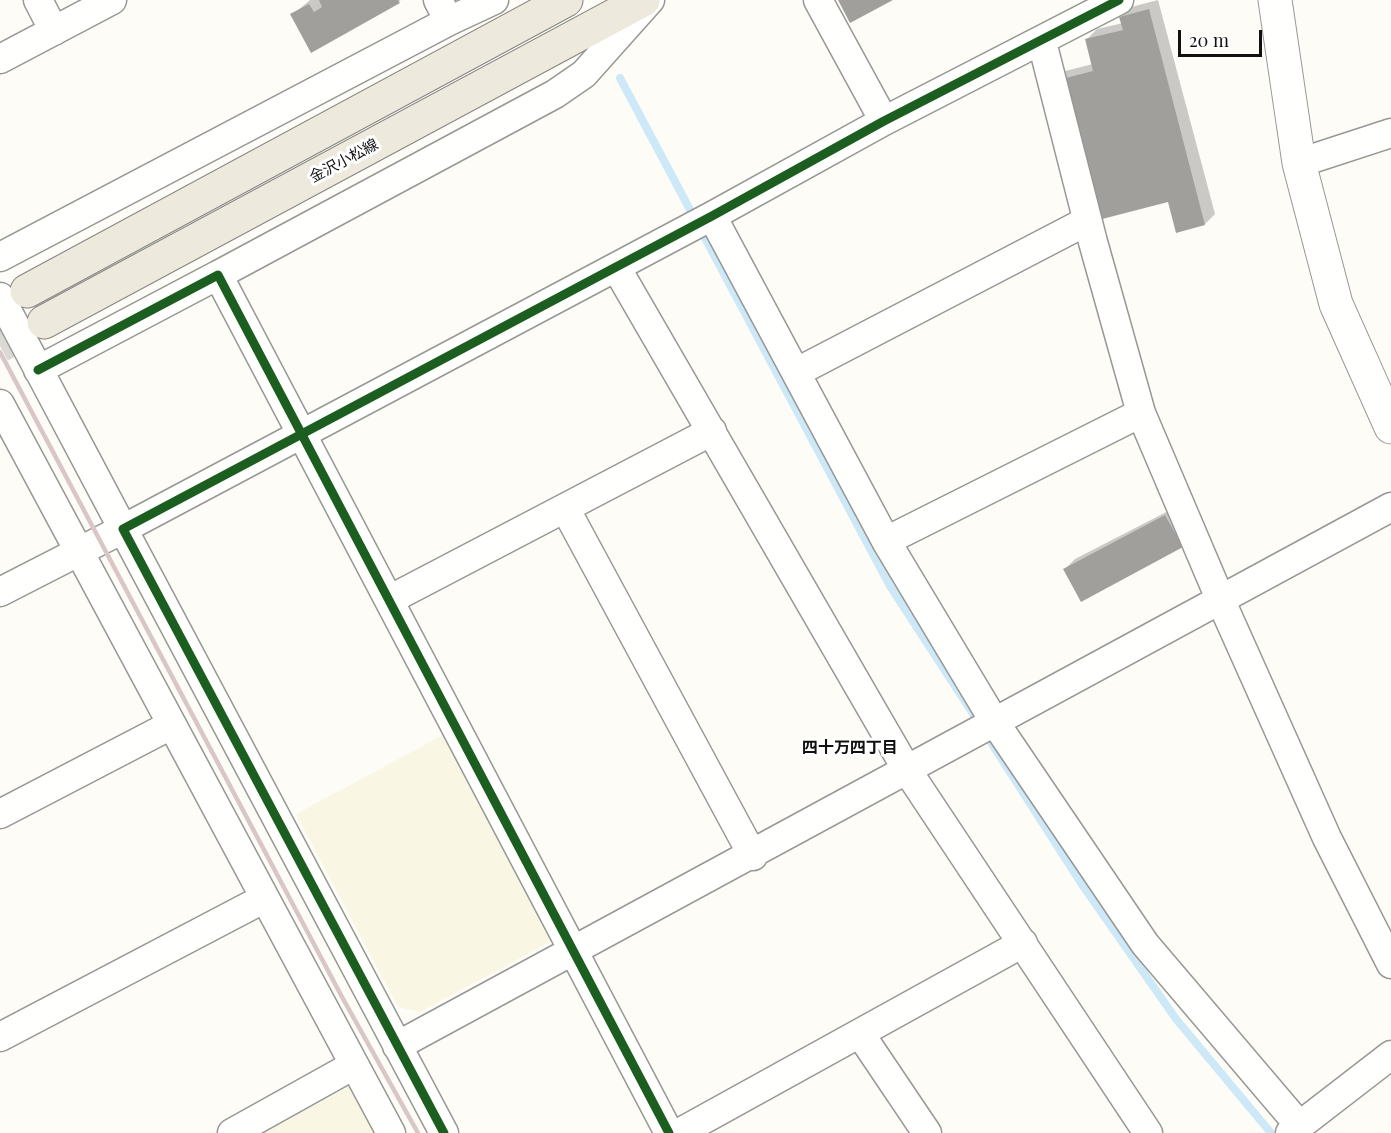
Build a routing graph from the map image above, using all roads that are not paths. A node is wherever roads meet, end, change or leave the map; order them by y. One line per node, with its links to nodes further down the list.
1 (38, 0): 11 (street)
2 (112, 0): 11 (street)
3 (494, 0): 10 (street)
4 (566, 0): 22 (main road)
5 (643, 0): 23 (main road, 金沢小松線)
6 (650, 0): 21 (street)
7 (818, 0): 14 (street)
8 (1119, 0): 12 (street)
9 (1275, 0): 16 (street)
10 (444, 11): 19 (street)
11 (54, 31): 13 (street)
12 (1042, 42): 14 (street); 17 (street)
13 (0, 59)
14 (884, 121): 18 (street)
15 (1391, 134): 16 (street)
16 (1299, 163): 28 (street)
17 (1087, 221): 25 (street); 27 (street)
18 (701, 222): 20 (street); 25 (street)
19 (0, 256)
20 (616, 267): 29 (street); 30 (street)
21 (218, 274): 24 (street); 30 (street)
22 (13, 294): 24 (street)
23 (44, 322)
24 (38, 370): 33 (street)
25 (797, 372): 34 (street)
26 (0, 404): 35 (street)
27 (1141, 413): 34 (street); 38 (street)
28 (1391, 426)
29 (712, 431): 32 (street); 41 (street)
30 (303, 432): 33 (street); 37 (street)
31 (1391, 507): 38 (street)
32 (565, 508): 37 (street); 43 (street)
33 (123, 529): 35 (street); 50 (street)
34 (886, 541): 40 (street)
35 (78, 553): 36 (street); 39 (street)
36 (0, 592)
37 (388, 600): 46 (street)
38 (1221, 601): 40 (street); 47 (street)
39 (171, 725): 42 (street); 44 (street)
40 (984, 726): 41 (street); 53 (street)
41 (907, 770): 43 (street); 45 (street)
42 (0, 814)
43 (753, 856): 46 (street)
44 (265, 898): 49 (street); 52 (street)
45 (1023, 943): 48 (street); 60 (street)
46 (573, 952): 50 (street); 57 (street)
47 (1391, 964)
48 (861, 1035): 58 (street); 59 (street)
49 (0, 1037)
50 (397, 1046): 56 (street)
51 (1391, 1055): 53 (street)
52 (354, 1065): 54 (street); 55 (street)
53 (1295, 1129)
54 (232, 1133)
55 (391, 1133)
56 (444, 1133)
57 (669, 1133)
58 (679, 1133)
59 (927, 1133)
60 (1148, 1133)

